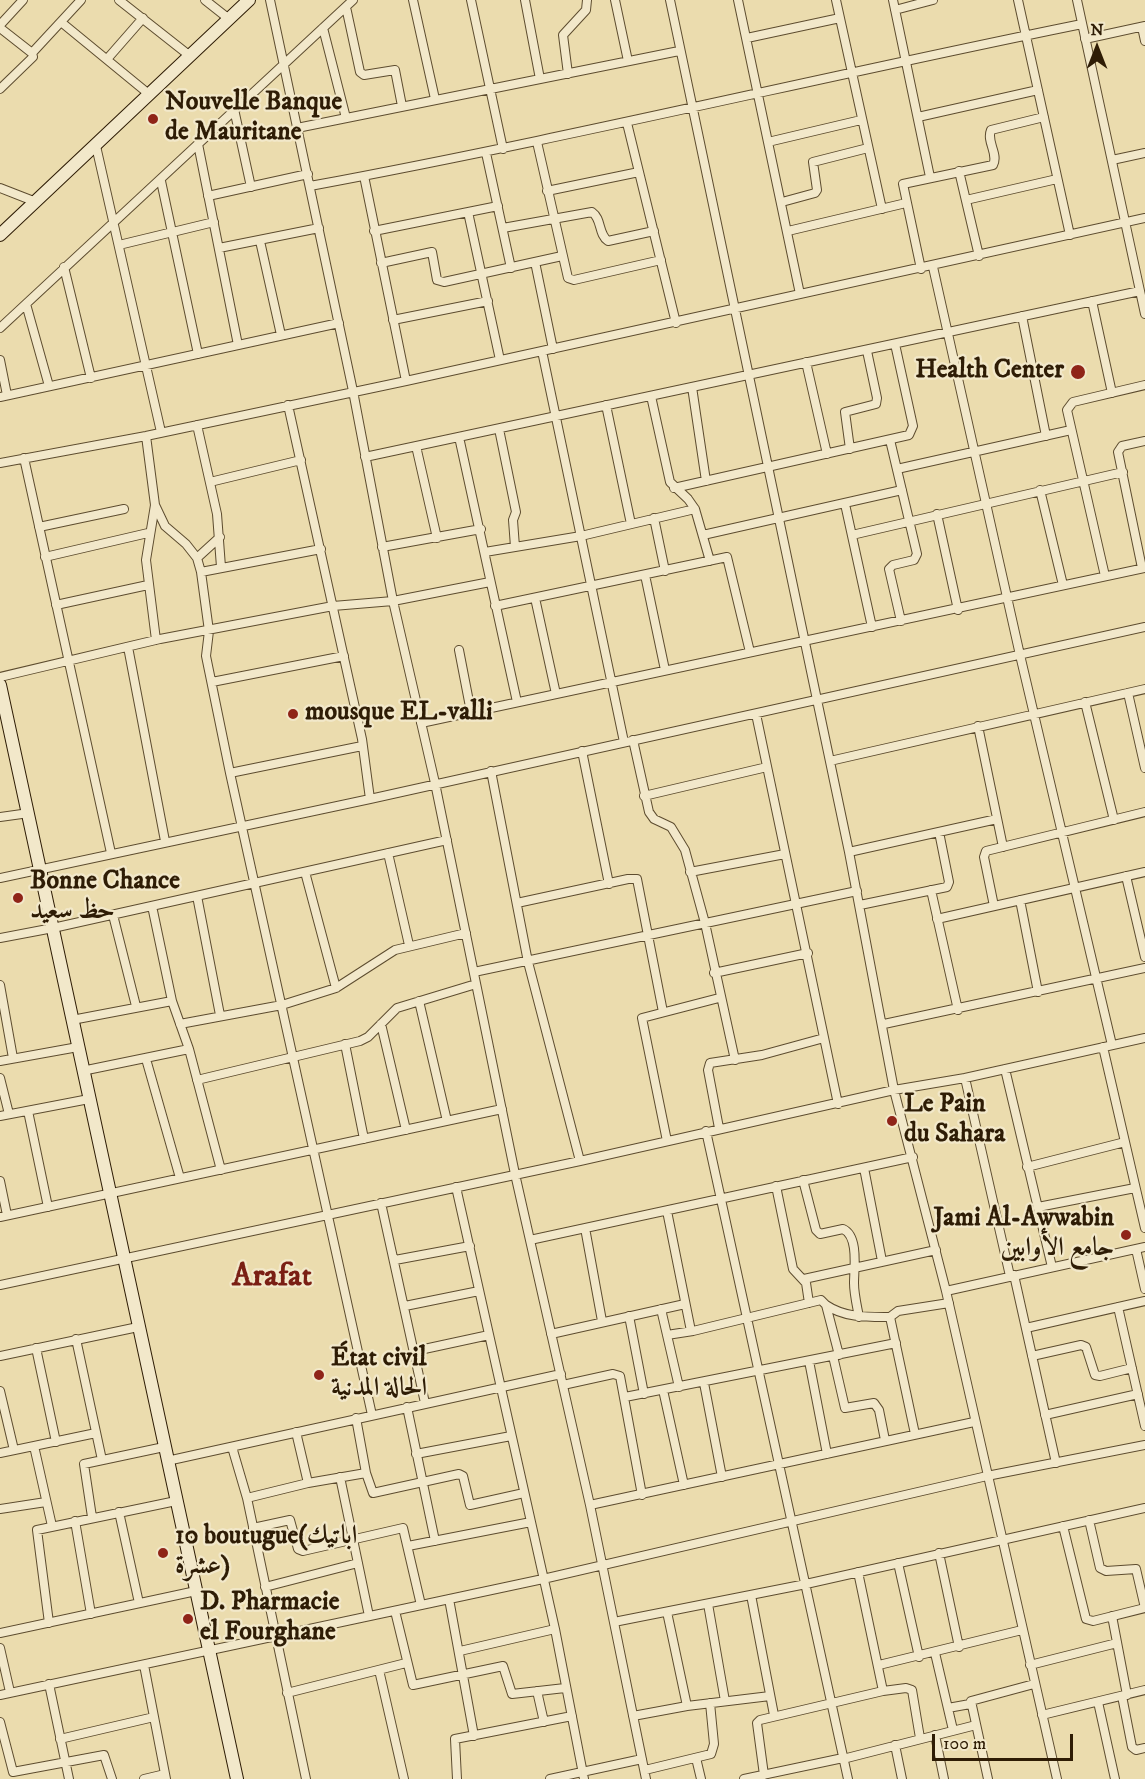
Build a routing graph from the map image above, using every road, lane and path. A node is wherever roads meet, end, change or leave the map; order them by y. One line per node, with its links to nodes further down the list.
1 (23, 0): 26 (street)
2 (81, 0): 24 (street)
3 (119, 0): 21 (street)
4 (205, 0): 23 (street)
5 (249, 0): 23 (street)
6 (270, 0): 39 (street)
7 (413, 0): 48 (street)
8 (471, 0): 43 (street)
9 (525, 0): 42 (street)
10 (587, 0): 41 (street)
11 (615, 0): 37 (street)
12 (670, 0): 33 (street)
13 (738, 0): 30 (street)
14 (836, 0): 22 (street)
15 (893, 0): 20 (street)
16 (933, 0): 20 (street)
17 (1018, 0): 29 (street)
18 (1077, 0): 25 (street)
19 (350, 3): 28 (street); 49 (street)
20 (895, 10): 38 (street)
21 (143, 18): 35 (street); 36 (street)
22 (840, 18): 30 (street); 40 (street)
23 (229, 19): 35 (street)
24 (61, 22): 34 (street); 36 (street)
25 (1082, 24): 29 (street); 31 (street)
26 (0, 26): 34 (street)
27 (1143, 26): 31 (street); 32 (street)
28 (322, 28): 39 (street); 54 (street)
29 (1026, 35): 38 (street); 45 (street)
30 (747, 38): 46 (street)
31 (1085, 39): 66 (street)
32 (1145, 41)
33 (679, 51): 37 (street); 50 (street)
34 (32, 53): 44 (street)
35 (190, 56): 47 (street)
36 (108, 58): 47 (street)
37 (628, 61): 41 (street)
38 (906, 61): 40 (street); 52 (street)
39 (283, 62): 51 (street); 57 (street)
40 (851, 72): 46 (street); 55 (street)
41 (568, 74): 42 (street)
42 (540, 79): 43 (street)
43 (490, 88): 48 (street); 63 (street)
44 (0, 89)
45 (1038, 90): 52 (street); 53 (street)
46 (756, 92): 50 (street); 59 (street)
47 (150, 95): 61 (street)
48 (435, 99): 49 (street)
49 (402, 106): 54 (street)
50 (692, 108): 56 (street); 117 (street)
51 (234, 110): 60 (street); 75 (street)
52 (918, 117): 71 (street)
53 (1044, 117): 67 (street); 72 (street)
54 (346, 118): 57 (street)
55 (861, 120): 59 (street); 62 (street)
56 (627, 123): 58 (street); 68 (street)
57 (297, 128): 69 (street)
58 (537, 142): 63 (street); 77 (street)
59 (768, 142): 81 (street)
60 (198, 144): 73 (street); 78 (street)
61 (96, 146): 80 (street); 88 (street)
62 (868, 148): 81 (street); 84 (street)
63 (503, 149): 64 (street)
64 (486, 153): 70 (street); 83 (street)
65 (1145, 153): 66 (street)
66 (1112, 160): 90 (street)
67 (959, 171): 71 (street); 79 (street)
68 (639, 172): 77 (street); 94 (street)
69 (308, 174): 74 (street); 75 (street)
70 (364, 176): 74 (street); 93 (street)
71 (930, 177): 82 (street)
72 (1058, 179): 79 (street); 98 (street)
73 (161, 181): 88 (street); 96 (street)
74 (310, 186): 91 (street)
75 (251, 187): 78 (street)
76 (0, 188): 80 (street)
77 (548, 191): 86 (street)
78 (208, 196): 89 (street)
79 (966, 200): 103 (street)
80 (36, 202): 97 (street)
81 (782, 202): 95 (street)
82 (906, 203): 84 (street); 110 (street)
83 (498, 206): 85 (street); 92 (street)
84 (882, 209): 95 (street)
85 (468, 212): 93 (street); 111 (street)
86 (554, 218): 92 (street); 94 (street); 102 (street)
87 (1145, 218): 90 (street)
88 (114, 222): 100 (street); 107 (street)
89 (214, 222): 96 (street); 101 (street)
90 (1125, 222): 98 (street); 112 (street)
91 (319, 228): 99 (street); 121 (street)
92 (503, 228): 109 (street)
93 (375, 231): 106 (street)
94 (654, 231): 104 (street)
95 (788, 231): 113 (street)
96 (172, 232): 100 (street); 131 (street)
97 (0, 235)
98 (1070, 235): 103 (street)
99 (260, 241): 101 (street); 125 (street)
100 (119, 245): 135 (street)
101 (219, 248): 127 (street)
102 (562, 256): 104 (street); 105 (street)
103 (979, 256): 108 (street)
104 (661, 260): 122 (street)
105 (535, 262): 109 (street); 128 (street)
106 (381, 263): 111 (street); 120 (street)
107 (64, 267): 116 (street); 137 (street)
108 (933, 267): 110 (street); 124 (street)
109 (511, 268): 111 (street)
110 (921, 269): 113 (street)
111 (483, 274): 114 (street)
112 (1140, 291): 115 (street); 118 (street)
113 (800, 294): 117 (street)
114 (488, 301): 120 (street); 133 (street)
115 (1092, 301): 119 (street); 143 (street)
116 (26, 304): 123 (street); 140 (street)
117 (735, 309): 122 (street); 136 (street)
118 (1145, 314)
119 (1022, 316): 124 (street); 154 (street)
120 (393, 320): 138 (street)
121 (339, 323): 125 (street); 142 (street)
122 (676, 323): 128 (street)
123 (0, 328)
124 (948, 332): 126 (street); 160 (street)
125 (281, 335): 127 (street)
126 (895, 344): 130 (street); 156 (street)
127 (238, 345): 131 (street)
128 (553, 349): 129 (street)
129 (542, 351): 133 (street); 148 (street)
130 (867, 351): 134 (street); 159 (street)
131 (198, 354): 135 (street)
132 (0, 360): 144 (street)
133 (500, 360): 138 (street)
134 (806, 362): 136 (street); 161 (street)
135 (146, 365): 137 (street); 152 (street)
136 (748, 374): 141 (street); 166 (street)
137 (91, 378): 140 (street)
138 (406, 381): 142 (street)
139 (1145, 385): 143 (street)
140 (49, 387): 144 (street)
141 (692, 387): 145 (street); 170 (street)
142 (353, 391): 146 (street); 162 (street)
143 (1112, 393): 151 (street)
144 (4, 396)
145 (651, 396): 147 (street); 172 (street)
146 (288, 405): 149 (street); 164 (street)
147 (606, 405): 148 (street); 184 (street)
148 (556, 416): 150 (street); 190 (street)
149 (196, 425): 152 (street); 171 (street)
150 (499, 429): 155 (street); 194 (street)
151 (1071, 430): 154 (street); 169 (street)
152 (161, 432): 153 (street)
153 (146, 436): 163 (street); 177 (street)
154 (1046, 436): 160 (street)
155 (459, 437): 158 (street); 186 (street)
156 (890, 440): 159 (street); 167 (street)
157 (1145, 441): 168 (street)
158 (416, 446): 162 (street); 192 (street)
159 (850, 449): 161 (street)
160 (975, 453): 167 (street); 175 (street)
161 (827, 454): 166 (street)
162 (365, 457): 193 (street)
163 (24, 458): 165 (street); 185 (street)
164 (300, 460): 171 (street); 195 (street)
165 (0, 463)
166 (769, 467): 170 (street); 182 (street)
167 (897, 469): 173 (street)
168 (1123, 472): 169 (street); 201 (street)
169 (1082, 480): 174 (street); 205 (street)
170 (706, 481): 172 (street)
171 (210, 482): 191 (street)
172 (674, 488): 179 (street)
173 (902, 490): 176 (street); 183 (street)
174 (1040, 490): 175 (street); 208 (street)
175 (986, 502): 180 (street); 210 (street)
176 (845, 504): 182 (street); 189 (street)
177 (155, 505): 187 (street); 198 (street)
178 (124, 509): 185 (street)
179 (694, 509): 181 (street); 188 (street)
180 (937, 514): 183 (street); 216 (street)
181 (654, 518): 184 (street); 202 (street)
182 (779, 519): 188 (street); 222 (street)
183 (910, 520): 189 (street); 217 (street)
184 (631, 524): 190 (street)
185 (39, 527): 197 (street)
186 (481, 529): 192 (street); 196 (street)
187 (148, 533): 197 (street); 207 (street)
188 (703, 535): 199 (street)
189 (852, 535): 218 (street)
190 (581, 536): 194 (street); 209 (street)
191 (220, 537): 198 (street); 200 (street)
192 (437, 538): 193 (street)
193 (382, 547): 212 (street)
194 (515, 547): 196 (street)
195 (321, 549): 200 (street); 214 (street)
196 (485, 552): 206 (street)
197 (45, 556): 213 (street)
198 (197, 558): 203 (street)
199 (710, 561): 202 (street); 225 (street)
200 (221, 567): 203 (street)
201 (1143, 568): 205 (street)
202 (665, 571): 204 (street)
203 (201, 572): 220 (street)
204 (645, 575): 209 (street); 229 (street)
205 (1105, 576): 208 (street)
206 (490, 582): 212 (street); 215 (street)
207 (148, 585): 213 (street); 221 (street)
208 (1063, 585): 210 (street)
209 (592, 587): 211 (street); 232 (street)
210 (1006, 597): 216 (street); 226 (street)
211 (536, 598): 215 (street); 236 (street)
212 (393, 601): 214 (street); 244 (street)
213 (56, 605): 228 (street)
214 (333, 606): 220 (street); 227 (street)
215 (495, 606): 238 (street)
216 (958, 610): 217 (street)
217 (901, 621): 218 (street)
218 (872, 627): 222 (street)
219 (1145, 627): 226 (street)
220 (209, 631): 221 (street); 231 (street)
221 (156, 640): 223 (street)
222 (805, 642): 225 (street); 237 (street)
223 (128, 646): 228 (street); 266 (street)
224 (459, 650): 240 (street)
225 (750, 652): 229 (street)
226 (1020, 655): 237 (street); 241 (street)
227 (344, 656): 231 (street); 247 (street)
228 (68, 660): 230 (street); 269 (street)
229 (664, 670): 232 (street)
230 (0, 677)
231 (212, 682): 253 (street)
232 (612, 682): 236 (street); 246 (street)
233 (0, 685): 243 (street)
234 (1145, 689): 235 (street)
235 (1128, 693): 239 (street); 251 (street)
236 (556, 694): 238 (street)
237 (817, 700): 242 (street); 249 (street)
238 (517, 702): 240 (street)
239 (1085, 702): 241 (street); 261 (street)
240 (471, 712): 244 (street)
241 (1034, 713): 245 (street); 264 (street)
242 (756, 714): 246 (street); 250 (street)
243 (4, 718): 258 (street)
244 (421, 723): 254 (street)
245 (978, 726): 249 (street); 260 (street)
246 (629, 741): 248 (street); 255 (street)
247 (362, 746): 253 (street); 256 (street)
248 (582, 751): 252 (street); 279 (street)
249 (830, 761): 268 (street)
250 (767, 768): 255 (street); 271 (street)
251 (1145, 768)
252 (491, 771): 254 (street); 285 (street)
253 (230, 773): 262 (street)
254 (435, 783): 256 (street); 265 (street)
255 (644, 796): 274 (street)
256 (370, 799): 262 (street)
257 (1145, 812): 261 (street)
258 (29, 813): 259 (street); 272 (street)
259 (0, 817)
260 (997, 819): 263 (street); 267 (street)
261 (1114, 820): 264 (street)
262 (242, 825): 266 (street); 278 (street)
263 (939, 832): 268 (street); 281 (street)
264 (1063, 832): 267 (street); 280 (street)
265 (447, 840): 270 (street); 294 (street)
266 (165, 841): 269 (street)
267 (1003, 847): 289 (street)
268 (849, 852): 282 (street)
269 (111, 853): 272 (street)
270 (388, 853): 273 (street); 297 (street)
271 (785, 854): 274 (street); 286 (street)
272 (41, 869): 277 (street); 293 (street)
273 (305, 872): 278 (street); 307 (street)
274 (690, 872): 292 (street)
275 (1145, 872): 276 (street)
276 (1126, 876): 280 (street); 299 (street)
277 (0, 878)
278 (255, 883): 283 (street); 312 (street)
279 (609, 884): 285 (street); 295 (street)
280 (1076, 887): 284 (street); 304 (street)
281 (931, 890): 287 (street); 291 (street)
282 (857, 891): 286 (street); 287 (street)
283 (197, 896): 288 (street); 316 (street)
284 (1020, 900): 289 (street); 308 (street)
285 (517, 903): 300 (street)
286 (797, 904): 292 (street); 298 (street)
287 (860, 905): 320 (street)
288 (152, 906): 290 (street); 310 (street)
289 (994, 906): 291 (street)
290 (113, 915): 293 (street); 313 (street)
291 (937, 919): 314 (street)
292 (705, 923): 295 (street); 303 (street)
293 (53, 928): 296 (street); 317 (street)
294 (466, 933): 297 (street); 302 (street)
295 (650, 935): 300 (street); 315 (street)
296 (0, 938)
297 (409, 945): 307 (street)
298 (808, 953): 303 (street); 322 (street)
299 (1145, 957)
300 (528, 962): 302 (street); 353 (street)
301 (1145, 968): 304 (street)
302 (474, 972): 305 (street)
303 (714, 973): 309 (street)
304 (1097, 979): 308 (street); 325 (street)
305 (476, 984): 311 (street); 341 (street)
306 (0, 985): 321 (street)
307 (336, 988): 312 (street)
308 (1038, 992): 314 (street)
309 (719, 998): 315 (street); 331 (street)
310 (172, 1001): 313 (street); 318 (street)
311 (419, 1001): 319 (street); 344 (street)
312 (282, 1005): 316 (street); 328 (street)
313 (136, 1006): 317 (street)
314 (958, 1010): 320 (street)
315 (663, 1012): 349 (street)
316 (220, 1015): 318 (street)
317 (72, 1020): 326 (street)
318 (180, 1024): 327 (street)
319 (381, 1024): 324 (street); 346 (street)
320 (884, 1024): 338 (street)
321 (4, 1032): 329 (street)
322 (825, 1038): 331 (street); 340 (street)
323 (1145, 1038): 325 (street)
324 (345, 1044): 328 (street); 348 (street)
325 (1108, 1046): 333 (street); 350 (street)
326 (78, 1047): 329 (street); 334 (street)
327 (189, 1049): 330 (street); 337 (street)
328 (293, 1055): 337 (street); 351 (street)
329 (13, 1058): 332 (street)
330 (146, 1059): 334 (street); 358 (street)
331 (735, 1060): 345 (street)
332 (0, 1061)
333 (1005, 1069): 336 (street); 354 (street)
334 (82, 1071): 339 (street)
335 (0, 1078): 343 (street)
336 (965, 1078): 338 (street); 383 (street)
337 (197, 1080): 356 (street)
338 (894, 1089): 340 (street); 352 (street)
339 (89, 1099): 342 (street); 364 (street)
340 (838, 1104): 345 (street)
341 (502, 1109): 344 (street); 357 (street)
342 (28, 1111): 343 (street); 367 (street)
343 (4, 1115)
344 (447, 1121): 346 (street)
345 (719, 1128): 347 (street)
346 (406, 1130): 348 (street)
347 (706, 1131): 349 (street); 365 (street)
348 (364, 1139): 351 (street)
349 (667, 1141): 353 (street)
350 (1125, 1142): 354 (street); 363 (street)
351 (314, 1149): 356 (street); 370 (street)
352 (913, 1157): 355 (street); 377 (street)
353 (580, 1161): 357 (street)
354 (1028, 1167): 368 (street)
355 (864, 1168): 360 (street); 380 (street)
356 (221, 1170): 358 (street)
357 (515, 1174): 362 (street); 374 (street)
358 (180, 1178): 364 (street)
359 (0, 1180): 371 (street)
360 (803, 1180): 361 (street); 381 (street)
361 (776, 1186): 365 (street); 384 (street)
362 (456, 1187): 366 (street); 375 (street)
363 (1135, 1188): 368 (street); 373 (street)
364 (109, 1194): 367 (street); 378 (street)
365 (721, 1198): 369 (street); 400 (street)
366 (381, 1203): 370 (street); 379 (street)
367 (48, 1207): 371 (street)
368 (1038, 1207): 382 (street)
369 (667, 1211): 372 (street); 392 (street)
370 (328, 1215): 378 (street); 430 (street)
371 (4, 1216)
372 (585, 1228): 374 (street); 401 (street)
373 (1145, 1228)
374 (530, 1240): 405 (street)
375 (470, 1246): 379 (street); 387 (street)
376 (1141, 1248): 382 (street); 386 (street)
377 (936, 1250): 380 (street); 388 (street)
378 (123, 1258): 385 (street); 402 (street)
379 (395, 1260): 394 (street)
380 (882, 1261): 381 (street)
381 (856, 1266): 384 (street); 398 (street)
382 (1052, 1267): 383 (street)
383 (1012, 1276): 388 (street); 403 (street)
384 (804, 1279): 390 (street)
385 (0, 1285)
386 (1145, 1289)
387 (479, 1291): 394 (street); 406 (street)
388 (946, 1291): 391 (street)
389 (1145, 1301): 395 (street)
390 (809, 1303): 393 (street); 400 (street)
391 (949, 1303): 399 (street); 433 (street)
392 (685, 1304): 396 (street); 404 (street)
393 (826, 1305): 398 (street); 412 (street)
394 (405, 1306): 411 (street)
395 (1118, 1307): 403 (street); 416 (street)
396 (661, 1309): 397 (street); 407 (street)
397 (629, 1316): 401 (street); 425 (street)
398 (859, 1317): 399 (street)
399 (890, 1317): 409 (street)
400 (747, 1318): 404 (street); 417 (street)
401 (602, 1321): 405 (street)
402 (138, 1327): 408 (street); 443 (street)
403 (1026, 1328): 414 (street)
404 (691, 1331): 407 (street)
405 (551, 1334): 418 (street)
406 (489, 1335): 411 (street); 422 (street)
407 (667, 1335): 421 (street)
408 (76, 1339): 410 (street); 436 (street)
409 (896, 1343): 412 (street); 437 (street)
410 (36, 1348): 413 (street); 440 (street)
411 (416, 1351): 428 (street)
412 (836, 1355): 415 (street); 439 (street)
413 (0, 1356)
414 (1032, 1356): 416 (street); 431 (street)
415 (808, 1361): 417 (street); 448 (street)
416 (1132, 1368): 426 (street)
417 (759, 1371): 419 (street); 452 (street)
418 (561, 1374): 420 (street); 422 (street)
419 (704, 1383): 421 (street); 456 (street)
420 (563, 1385): 427 (street); 465 (street)
421 (679, 1387): 423 (street)
422 (500, 1388): 428 (street); 438 (street)
423 (663, 1390): 425 (street); 459 (street)
424 (0, 1391): 445 (street)
425 (644, 1394): 427 (street)
426 (1138, 1394): 431 (street); 434 (street)
427 (625, 1397): 461 (street)
428 (425, 1403): 429 (street)
429 (407, 1407): 430 (street); 447 (street)
430 (372, 1415): 432 (street)
431 (1045, 1415): 451 (street)
432 (356, 1418): 435 (street); 453 (street)
433 (974, 1422): 437 (street); 454 (street)
434 (1145, 1426)
435 (296, 1432): 444 (street); 458 (street)
436 (96, 1433): 440 (street); 449 (street)
437 (915, 1434): 439 (street)
438 (512, 1436): 447 (street); 460 (street)
439 (885, 1440): 448 (street)
440 (56, 1442): 442 (street)
441 (1145, 1445): 451 (street)
442 (34, 1446): 445 (street); 464 (street)
443 (164, 1447): 449 (street); 450 (street)
444 (232, 1447): 450 (street); 462 (street)
445 (14, 1450): 446 (street)
446 (0, 1453)
447 (416, 1454): 457 (street)
448 (827, 1454): 452 (street)
449 (102, 1460): 469 (street)
450 (167, 1461): 463 (street)
451 (1056, 1462): 454 (street)
452 (779, 1464): 456 (street); 472 (street)
453 (366, 1473): 455 (street); 457 (street)
454 (987, 1476): 472 (street); 478 (street)
455 (340, 1477): 458 (street); 477 (street)
456 (722, 1477): 459 (street)
457 (423, 1482): 460 (street); 479 (street)
458 (308, 1483): 462 (street)
459 (684, 1485): 461 (street)
460 (524, 1493): 473 (street)
461 (642, 1494): 465 (street)
462 (247, 1498): 476 (street)
463 (176, 1501): 468 (street); 489 (street)
464 (46, 1502): 467 (street); 474 (street)
465 (590, 1505): 484 (street)
466 (1145, 1508): 470 (street)
467 (0, 1509)
468 (119, 1512): 469 (street); 492 (street)
469 (92, 1517): 471 (street)
470 (1089, 1520): 475 (street); 495 (street)
471 (75, 1521): 474 (street); 498 (street)
472 (791, 1521): 484 (street); 487 (street)
473 (531, 1522): 479 (street); 486 (street)
474 (52, 1526): 502 (street)
475 (1063, 1526): 478 (street); 500 (street)
476 (253, 1528): 477 (street); 488 (street)
477 (353, 1539): 480 (street); 482 (street)
478 (1001, 1540): 481 (street); 504 (street)
479 (435, 1541): 480 (street)
480 (408, 1546): 494 (street)
481 (939, 1553): 483 (street); 508 (street)
482 (358, 1563): 488 (street); 499 (street)
483 (898, 1563): 485 (street); 513 (street)
484 (602, 1566): 486 (street); 501 (street)
485 (858, 1572): 487 (street); 516 (street)
486 (543, 1579): 491 (street); 503 (street)
487 (806, 1584): 490 (street); 534 (street)
488 (265, 1587): 506 (street)
489 (196, 1591): 492 (street); 510 (street)
490 (750, 1595): 493 (street); 530 (street)
491 (449, 1599): 494 (street); 511 (street)
492 (139, 1603): 498 (street)
493 (708, 1604): 497 (street); 531 (street)
494 (421, 1605): 496 (street)
495 (1145, 1608): 500 (street)
496 (395, 1611): 499 (street); 514 (street)
497 (667, 1612): 501 (street); 536 (street)
498 (91, 1614): 502 (street)
499 (369, 1616): 506 (street)
500 (1112, 1616): 507 (street)
501 (614, 1622): 541 (street)
502 (49, 1623): 505 (street)
503 (555, 1629): 511 (street); 522 (street)
504 (1022, 1630): 508 (street); 517 (street)
505 (0, 1633)
506 (276, 1636): 510 (street); 527 (street)
507 (1117, 1643): 517 (street); 529 (street)
508 (959, 1647): 512 (street)
509 (0, 1648): 526 (street)
510 (209, 1650): 515 (street); 566 (street)
511 (460, 1651): 519 (street)
512 (935, 1653): 513 (street); 537 (street)
513 (920, 1657): 516 (street)
514 (406, 1663): 518 (street); 519 (street)
515 (144, 1665): 520 (street); 542 (street)
516 (879, 1665): 525 (street)
517 (1030, 1665): 521 (street)
518 (379, 1670): 527 (street); 568 (street)
519 (465, 1675): 524 (street); 548 (street)
520 (49, 1684): 526 (street); 550 (street)
521 (1034, 1684): 535 (street); 539 (street)
522 (565, 1688): 524 (street); 540 (street)
523 (1145, 1690): 529 (street)
524 (537, 1691): 544 (street)
525 (883, 1691): 534 (street); 549 (street)
526 (10, 1692): 528 (street)
527 (287, 1693): 567 (street)
528 (0, 1695)
529 (1124, 1695): 532 (street); 552 (street)
530 (770, 1696): 531 (street); 538 (street)
531 (725, 1701): 533 (street)
532 (1098, 1702): 539 (street); 578 (street)
533 (710, 1703): 536 (street); 554 (street)
534 (831, 1704): 538 (street); 555 (street)
535 (970, 1704): 537 (street); 545 (street)
536 (687, 1706): 541 (street)
537 (948, 1708): 546 (street)
538 (774, 1715): 560 (street)
539 (1042, 1715): 577 (street)
540 (572, 1716): 544 (street); 558 (street)
541 (633, 1716): 556 (street)
542 (154, 1717): 550 (street); 562 (street)
543 (0, 1722): 553 (street)
544 (544, 1722): 548 (street)
545 (976, 1725): 546 (street); 576 (street)
546 (953, 1730): 547 (street)
547 (935, 1734): 549 (street); 575 (street)
548 (474, 1736): 569 (street)
549 (920, 1738): 551 (street)
550 (60, 1739): 557 (street)
551 (895, 1745): 555 (street); 574 (street)
552 (1145, 1748)
553 (3, 1752): 557 (street)
554 (696, 1758): 559 (street); 571 (street)
555 (843, 1758): 561 (street); 573 (street)
556 (642, 1759): 558 (street); 559 (street)
557 (65, 1761): 563 (street); 564 (street)
558 (583, 1775): 570 (street)
559 (646, 1775)
560 (764, 1775): 561 (street); 572 (street)
561 (788, 1775)
562 (165, 1777): 565 (street)
563 (69, 1779)
564 (112, 1779)
565 (144, 1779)
566 (237, 1779)
567 (306, 1779)
568 (405, 1779)
569 (457, 1779)
570 (550, 1779)
571 (701, 1779)
572 (744, 1779)
573 (848, 1779)
574 (902, 1779)
575 (944, 1779)
576 (988, 1779)
577 (1057, 1779)
578 (1115, 1779)

